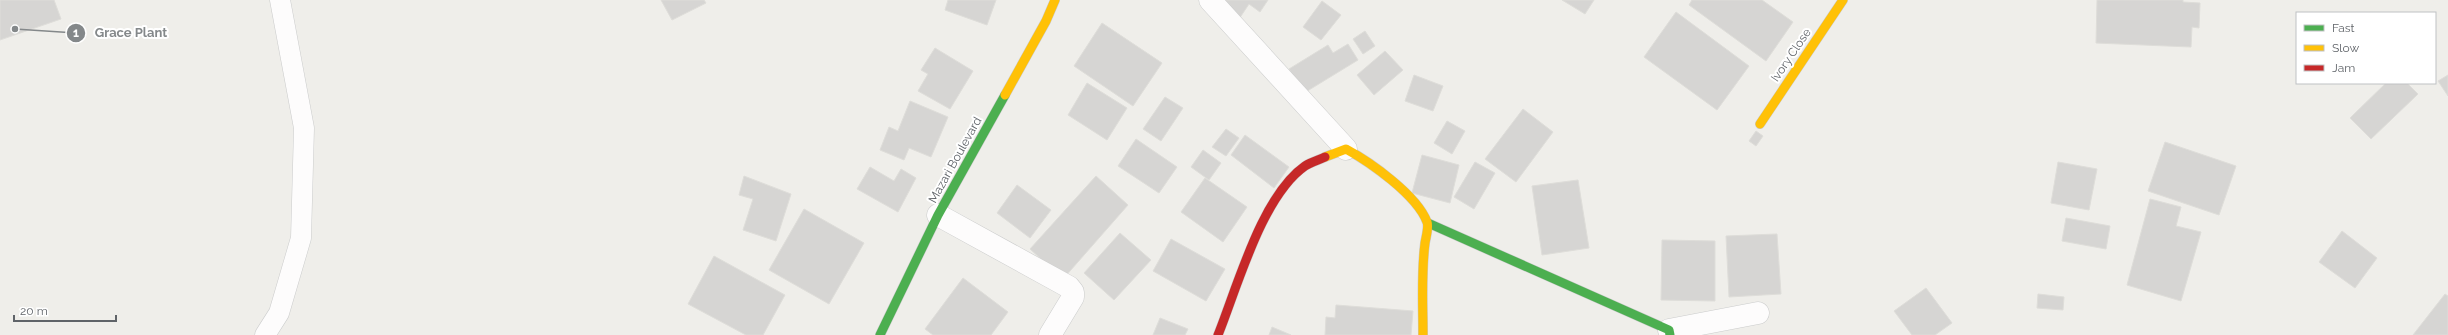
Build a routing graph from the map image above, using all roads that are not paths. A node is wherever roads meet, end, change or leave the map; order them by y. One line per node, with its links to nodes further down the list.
1 (280, 0): 11 (lane)
2 (1055, 0): 7 (street, Mazari Boulevard)
3 (1210, 0): 6 (street)
4 (1843, 0): 5 (street, Ivory Close)
5 (1760, 124)
6 (1346, 149): 8 (street); 14 (street)
7 (938, 216): 12 (street, Mazari Boulevard); 13 (street)
8 (1428, 223): 10 (street); 15 (street)
9 (1758, 313): 10 (street)
10 (1670, 333)
11 (265, 335)
12 (880, 335)
13 (1050, 335)
14 (1218, 335)
15 (1423, 335)

